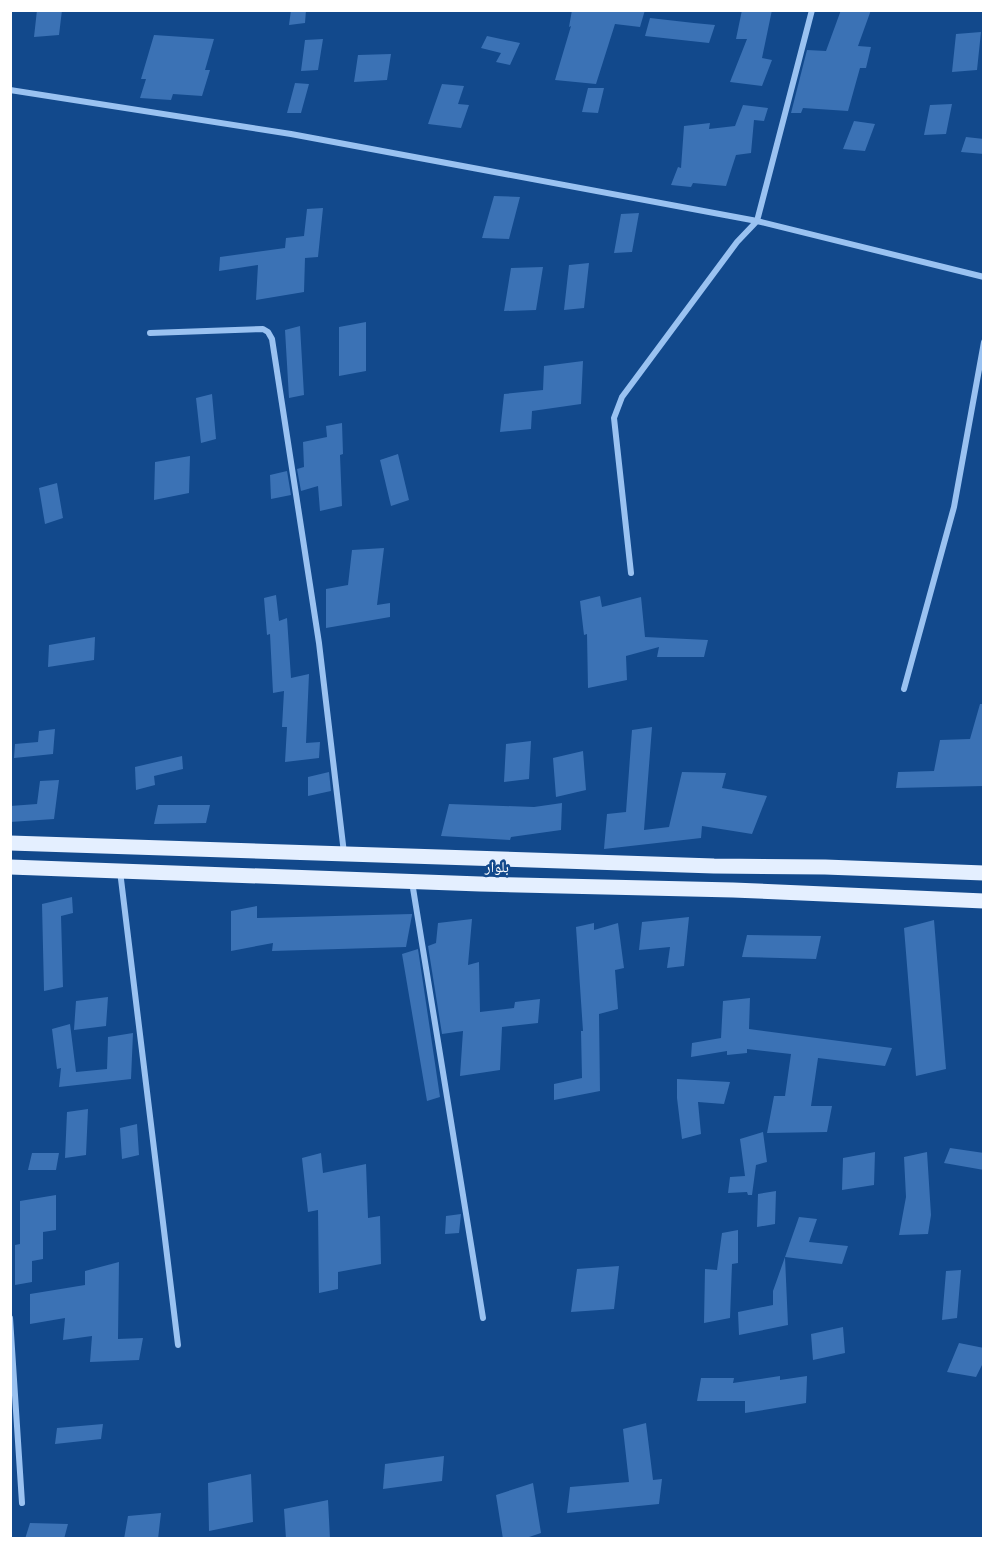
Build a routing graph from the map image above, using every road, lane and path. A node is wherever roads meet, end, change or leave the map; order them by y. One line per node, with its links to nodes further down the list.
1 (812, 10): 3 (street)
2 (10, 90): 3 (street)
3 (758, 221): 4 (street); 7 (street)
4 (984, 277)
5 (150, 333): 10 (street)
6 (984, 342): 8 (street)
7 (632, 573)
8 (904, 689)
9 (10, 843): 10 (main road, بلوار)
10 (344, 854): 13 (main road, بلوار)
11 (10, 867): 12 (main road, بلوار)
12 (120, 870): 14 (main road, بلوار); 18 (street)
13 (984, 873)
14 (412, 882): 15 (main road, بلوار); 17 (street)
15 (984, 901)
16 (10, 1318): 19 (street)
17 (483, 1318)
18 (178, 1345)
19 (22, 1503)

